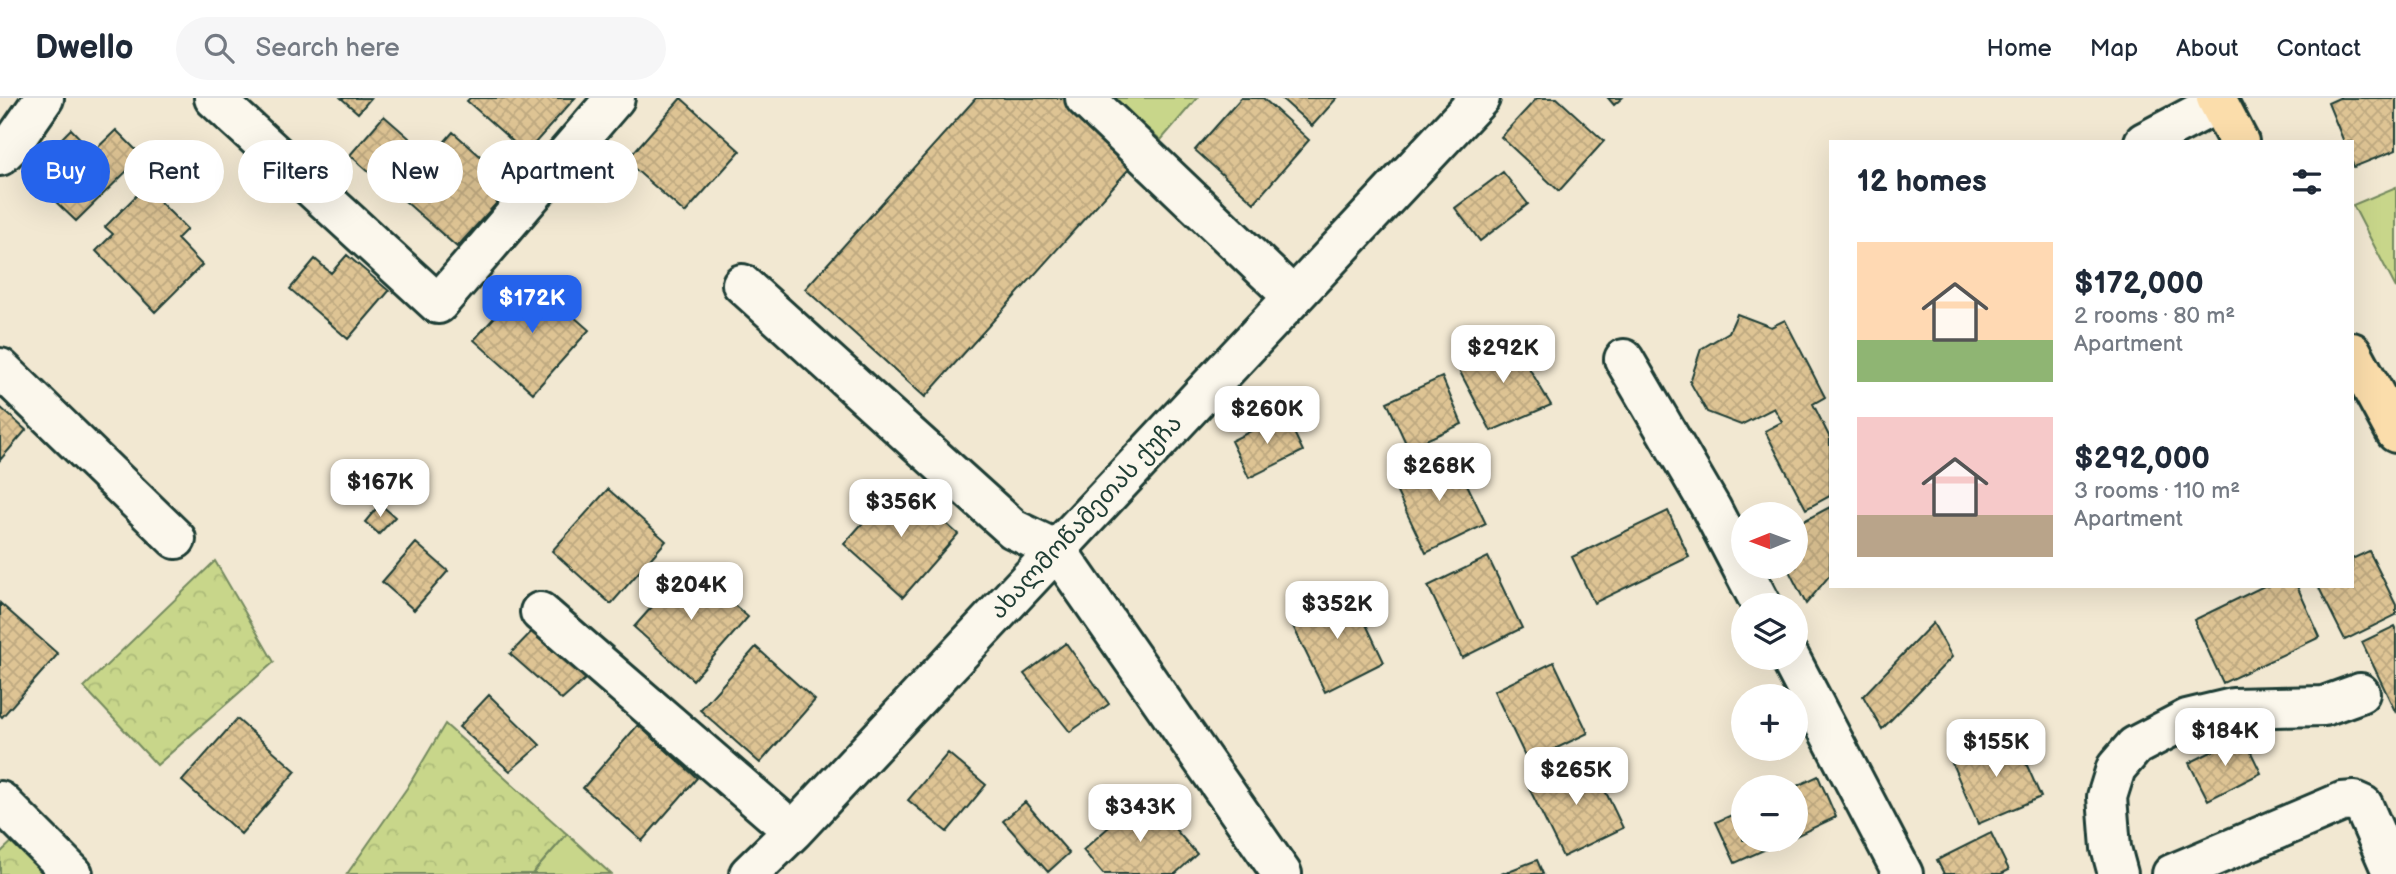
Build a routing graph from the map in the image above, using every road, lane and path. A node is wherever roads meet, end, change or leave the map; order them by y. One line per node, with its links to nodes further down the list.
1 (44, 98): 9 (street)
2 (214, 98): 3 (street)
3 (615, 98)
4 (1085, 98): 11 (street)
5 (1480, 98): 11 (street, ახალმოწამეთას ქუჩა)
6 (2217, 101): 7 (street); 8 (main road)
7 (2148, 140)
8 (2238, 140)
9 (0, 156)
10 (742, 284): 17 (street)
11 (1292, 296): 17 (street, ახალმოწამეთას ქუჩა)
12 (2354, 355): 15 (main road)
13 (1624, 359): 18 (street)
14 (0, 368): 16 (street)
15 (2392, 418)
16 (176, 539)
17 (1056, 550): 23 (street, ახალმოწამეთას ქუჩა); 27 (street)
18 (1755, 593)
19 (540, 611): 23 (street)
20 (1796, 670): 28 (street)
21 (2360, 692): 29 (street)
22 (0, 801): 25 (street)
23 (793, 831): 26 (street, ახალმოწამეთას ქუჩა)
24 (2383, 867): 30 (street)
25 (73, 874)
26 (749, 874)
27 (1282, 874)
28 (1903, 874)
29 (2118, 874)
30 (2172, 874)

